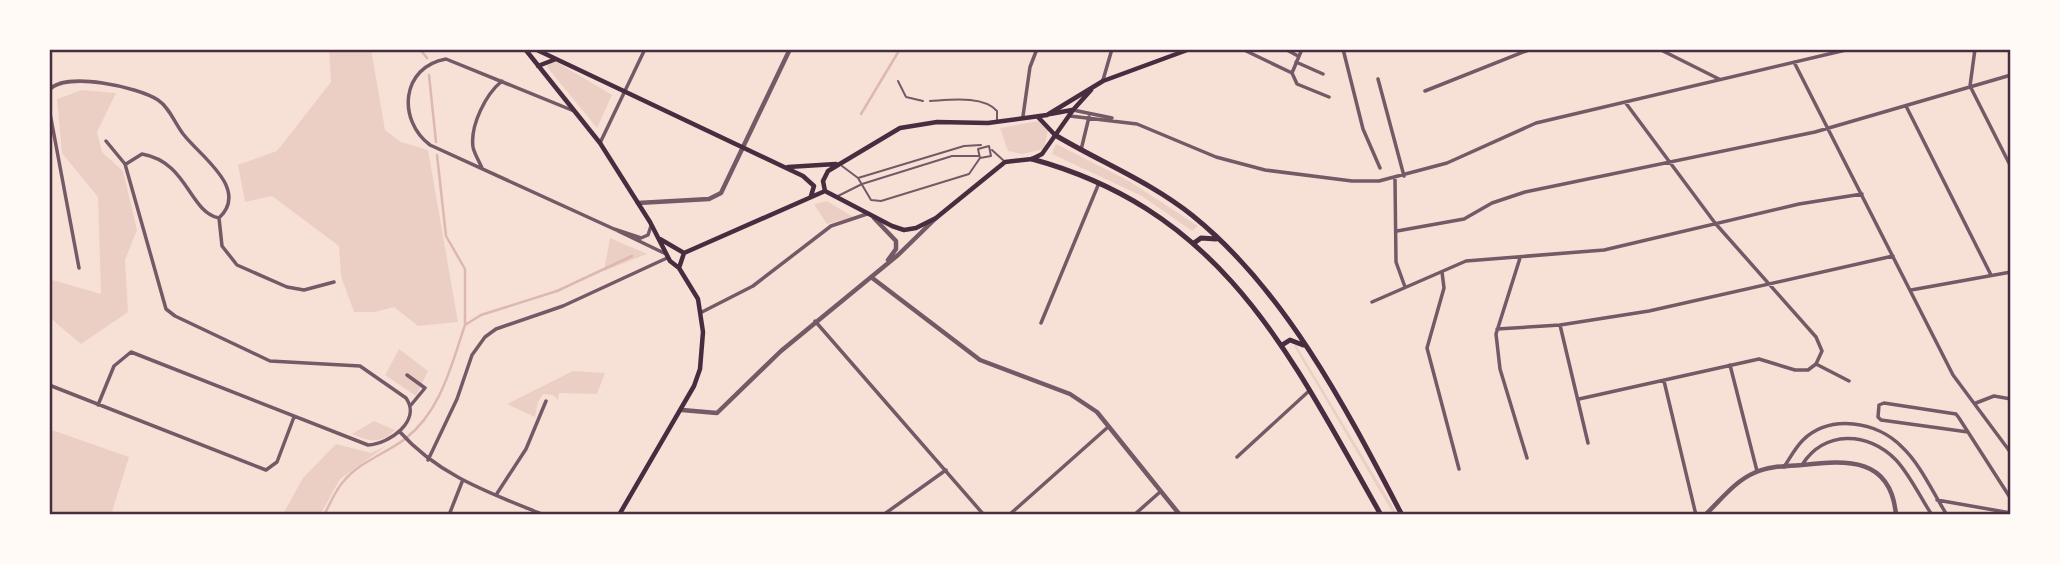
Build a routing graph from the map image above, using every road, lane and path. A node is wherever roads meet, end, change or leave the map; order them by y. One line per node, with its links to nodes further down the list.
1 (525, 49): 20 (main road)
2 (535, 49): 17 (main road)
3 (645, 49): 35 (street)
4 (790, 49): 56 (street)
5 (1037, 49): 45 (street)
6 (1112, 49): 29 (street)
7 (1242, 49): 21 (street)
8 (1285, 49): 16 (street)
9 (1301, 49): 16 (street)
10 (1343, 49): 66 (street)
11 (1531, 49): 34 (street)
12 (1658, 49): 26 (street)
13 (1850, 49): 18 (street)
14 (1975, 49): 32 (street)
15 (1186, 50): 29 (main road)
16 (1298, 56): 19 (street)
17 (556, 59): 20 (main road); 35 (main road)
18 (1794, 61): 26 (street); 51 (street)
19 (1296, 62): 21 (street); 22 (street)
20 (538, 66): 43 (main road)
21 (1292, 73): 36 (street)
22 (1322, 74)
23 (2011, 75): 32 (street)
24 (1378, 79): 69 (street)
25 (502, 80): 43 (street); 68 (street); 68 (street)
26 (1721, 80): 39 (street)
27 (49, 81): 30 (street)
28 (898, 81): 37 (lane)
29 (1103, 81): 31 (main road)
30 (55, 84): 33 (street); 82 (street)
31 (1095, 86): 42 (main road); 44 (main road)
32 (1970, 86): 40 (street); 67 (street)
33 (49, 90)
34 (1425, 92)
35 (624, 93): 54 (street); 56 (main road)
36 (1329, 97)
37 (923, 101)
38 (930, 101): 50 (lane)
39 (1625, 102): 62 (street); 69 (street)
40 (1906, 106): 51 (street); 99 (street)
41 (49, 108): 95 (street)
42 (1073, 110): 44 (main road); 47 (main road); 49 (street)
43 (579, 114): 54 (main road)
44 (1047, 115): 46 (main road)
45 (1023, 116): 46 (main road); 50 (main road)
46 (1037, 117): 52 (main road)
47 (1068, 117): 48 (street); 52 (main road)
48 (1089, 117): 49 (street); 58 (street)
49 (1114, 119): 71 (street)
50 (997, 122): 64 (main road)
51 (1829, 127): 62 (street); 75 (street)
52 (1055, 135): 58 (main road); 60 (main road)
53 (106, 141): 63 (street)
54 (600, 143): 78 (main road)
55 (982, 146): 57 (lane); 59 (lane); 70 (lane)
56 (744, 150): 65 (main road); 78 (street)
57 (992, 150): 59 (lane); 61 (lane)
58 (1081, 150): 88 (main road)
59 (979, 157): 73 (lane); 73 (lane)
60 (1032, 159): 61 (main road); 72 (main road)
61 (1004, 162): 81 (main road)
62 (1671, 162): 84 (street); 86 (street)
63 (125, 164): 82 (street); 125 (street)
64 (839, 164): 65 (main road); 70 (lane); 74 (main road)
65 (784, 167): 76 (main road)
66 (1380, 167)
67 (2011, 167)
68 (482, 170): 85 (street)
69 (1404, 176): 71 (street)
70 (858, 178): 73 (lane)
71 (1395, 178): 86 (street)
72 (1099, 183): 89 (main road); 108 (street)
73 (862, 184): 77 (lane)
74 (825, 191): 76 (main road); 77 (main road)
75 (1862, 194): 84 (street); 92 (street)
76 (811, 196): 90 (main road)
77 (833, 197): 79 (main road)
78 (638, 203): 83 (main road)
79 (867, 215): 80 (main road); 106 (street)
80 (873, 218): 81 (main road); 94 (street)
81 (936, 218): 94 (street)
82 (219, 219): 101 (street)
83 (650, 222): 85 (street); 87 (main road)
84 (1715, 223): 93 (street); 102 (street)
85 (614, 229): 91 (street)
86 (1397, 231): 103 (street)
87 (660, 239): 90 (main road); 91 (main road)
88 (1219, 239): 89 (main road); 112 (main road)
89 (1194, 243): 111 (main road)
90 (684, 253): 96 (main road)
91 (667, 256): 96 (main road); 135 (street)
92 (1893, 256): 102 (street); 104 (street)
93 (1520, 258): 97 (street); 110 (street)
94 (886, 264): 100 (street)
95 (79, 268)
96 (679, 268): 106 (main road)
97 (1442, 272): 103 (street); 138 (street)
98 (2011, 272): 99 (street)
99 (1991, 275): 104 (street)
100 (871, 277): 107 (street); 128 (street)
101 (334, 282)
102 (1770, 286): 109 (street); 113 (street)
103 (1405, 287): 105 (street)
104 (1911, 290): 123 (street)
105 (1372, 302)
106 (702, 312): 126 (main road)
107 (816, 321): 126 (street); 139 (street)
108 (1041, 323)
109 (1560, 326): 110 (street); 120 (street)
110 (1497, 329): 134 (street)
111 (1282, 345): 112 (main road); 119 (main road)
112 (1305, 346): 156 (main road)
113 (1816, 364): 114 (street); 117 (street)
114 (1730, 365): 116 (street); 140 (street)
115 (407, 375): 125 (street)
116 (1664, 380): 120 (street); 157 (street)
117 (1849, 381)
118 (49, 385): 124 (street)
119 (1309, 391): 133 (street); 155 (main road)
120 (1579, 399): 131 (street)
121 (2011, 399): 123 (street)
122 (546, 401): 143 (street)
123 (1975, 403): 132 (street)
124 (99, 405): 127 (street); 127 (street)
125 (411, 405): 130 (street)
126 (682, 410): 149 (main road)
127 (294, 417): 130 (street)
128 (1110, 426): 142 (street); 152 (street)
129 (1968, 432): 129 (street); 144 (street)
130 (401, 433): 135 (street)
131 (1588, 443)
132 (2011, 453)
133 (1237, 457)
134 (1527, 458)
135 (428, 460): 141 (street)
136 (1802, 465): 137 (street); 159 (street); 160 (street)
137 (1784, 467): 140 (street); 145 (street)
138 (1459, 469)
139 (946, 470): 150 (street); 151 (street)
140 (1757, 471): 158 (street)
141 (463, 482): 143 (street); 147 (street)
142 (1160, 492): 153 (street); 154 (street)
143 (496, 495): 148 (street)
144 (2011, 499)
145 (1937, 500): 146 (street); 161 (street)
146 (2011, 513)
147 (449, 515)
148 (544, 515)
149 (619, 515)
150 (883, 515)
151 (985, 515)
152 (1009, 515)
153 (1134, 515)
154 (1180, 515)
155 (1381, 515)
156 (1402, 515)
157 (1696, 515)
158 (1705, 515)
159 (1896, 515)
160 (1932, 515)
161 (1947, 515)

